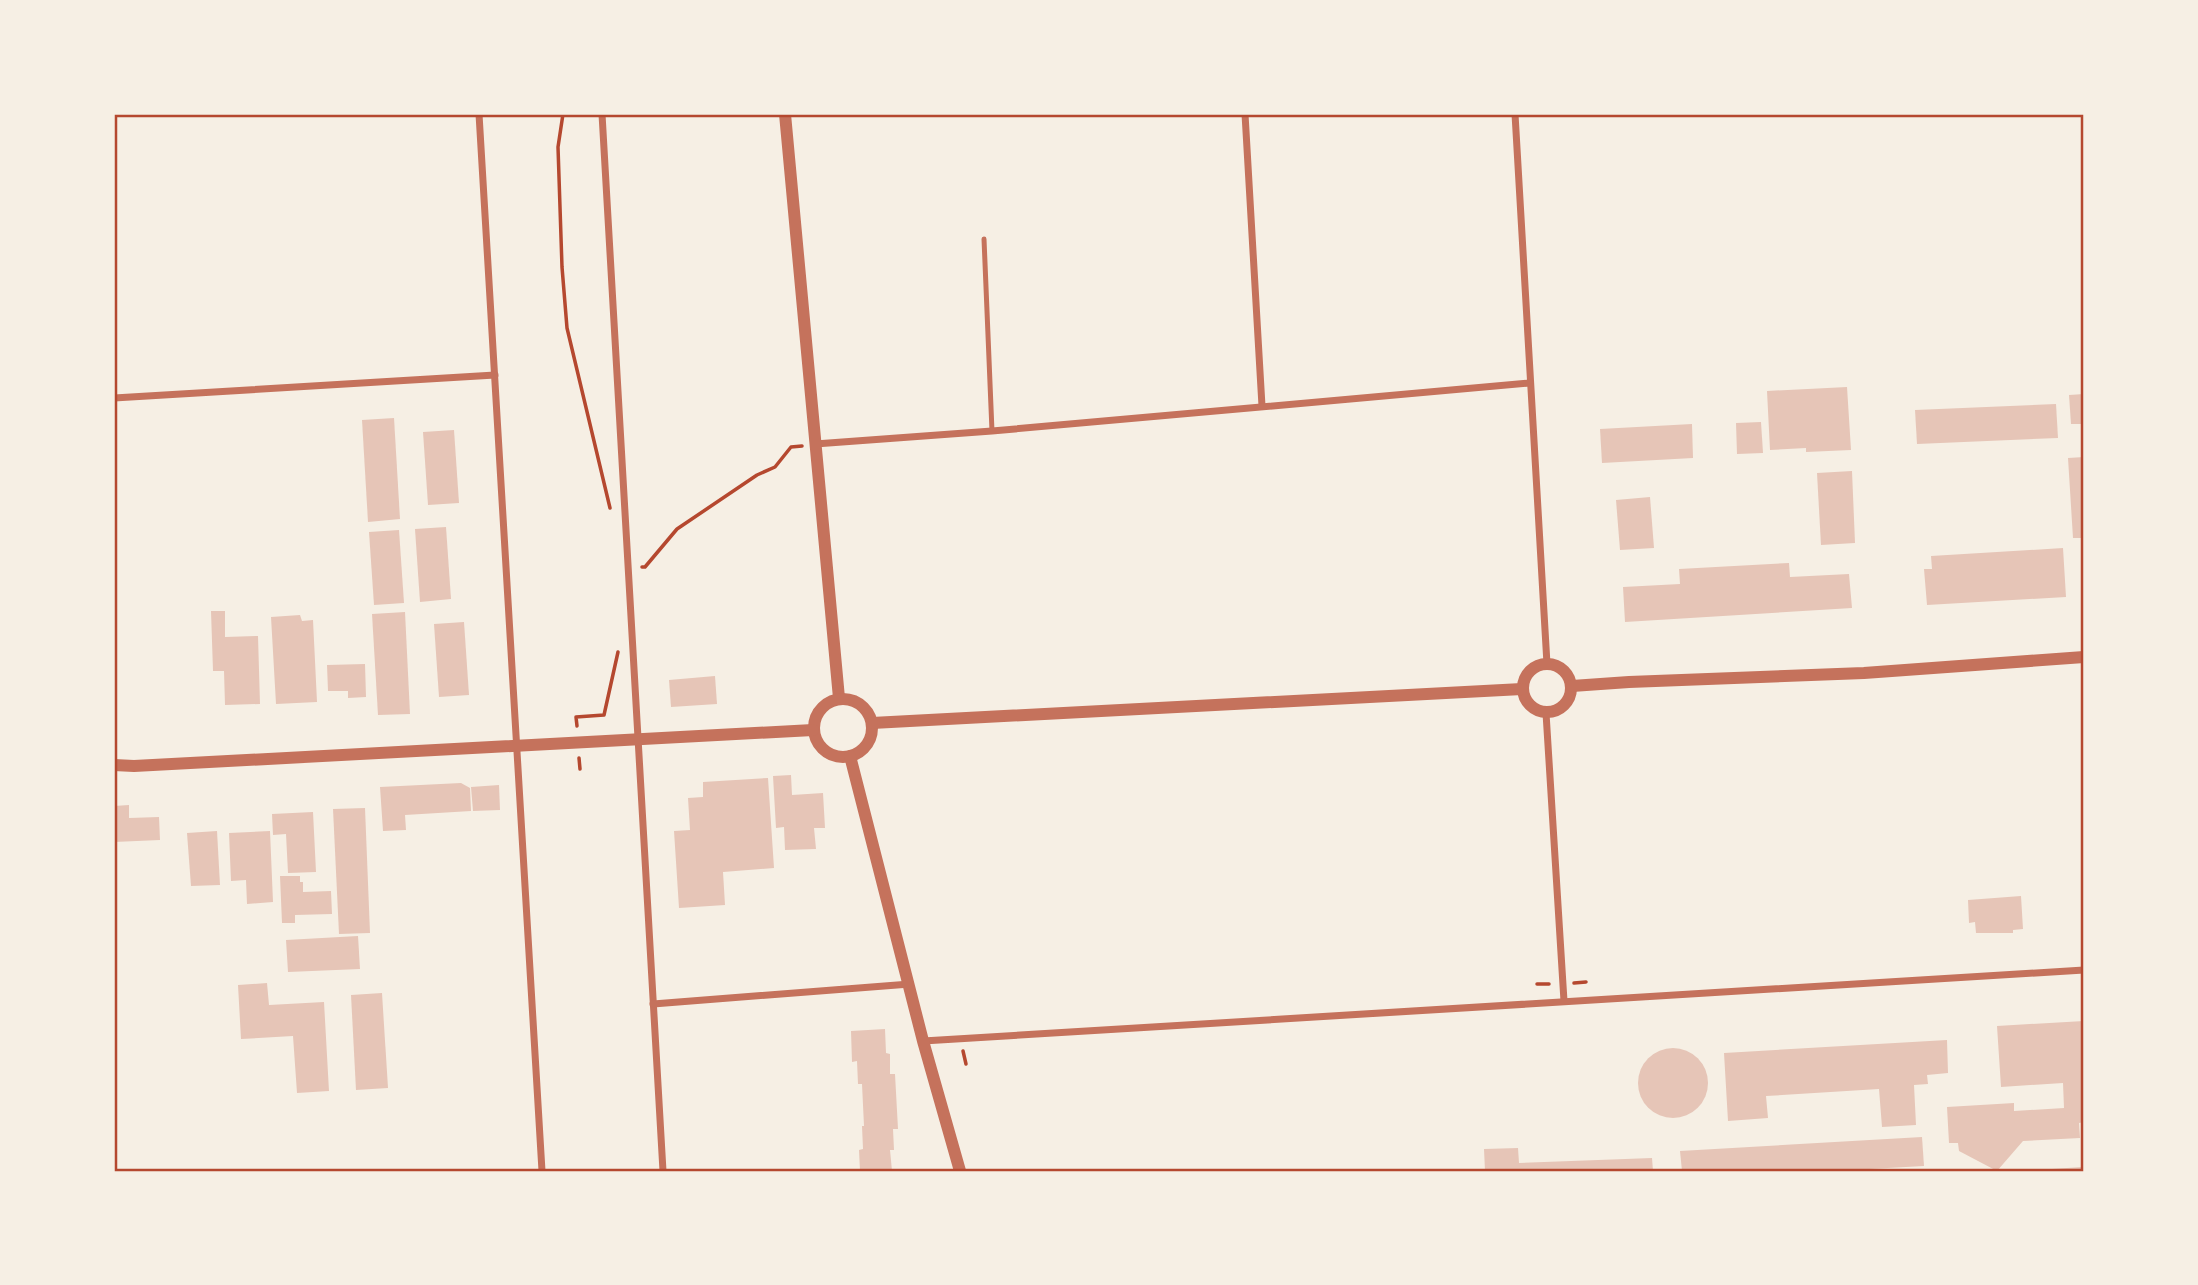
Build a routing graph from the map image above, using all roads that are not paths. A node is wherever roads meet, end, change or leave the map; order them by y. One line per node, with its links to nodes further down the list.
1 (479, 114): 7 (street)
2 (602, 114): 21 (street)
3 (785, 114): 12 (street)
4 (1245, 114): 10 (street)
5 (1515, 114): 8 (street)
6 (984, 239): 11 (lane)
7 (495, 375): 9 (street); 22 (street)
8 (1530, 383): 10 (street); 14 (street)
9 (114, 398)
10 (1262, 406): 11 (street)
11 (992, 431): 12 (street)
12 (814, 444): 17 (street)
13 (2084, 657): 15 (street)
14 (1547, 664): 15 (street); 16 (street)
15 (1572, 686): 18 (street)
16 (1522, 689): 18 (street); 19 (street)
17 (839, 698): 19 (street); 20 (street)
18 (1546, 713): 29 (street)
19 (872, 723): 23 (street)
20 (813, 730): 21 (street); 23 (street)
21 (638, 739): 22 (street); 30 (street)
22 (517, 746): 25 (street); 32 (street)
23 (850, 756): 28 (street)
24 (114, 765): 25 (street)
25 (134, 766): 26 (street)
26 (114, 771)
27 (2084, 970): 29 (street)
28 (910, 984): 30 (street); 31 (street)
29 (1564, 1000): 31 (street)
30 (653, 1004): 33 (street)
31 (923, 1041): 34 (street)
32 (542, 1171)
33 (663, 1171)
34 (960, 1171)

